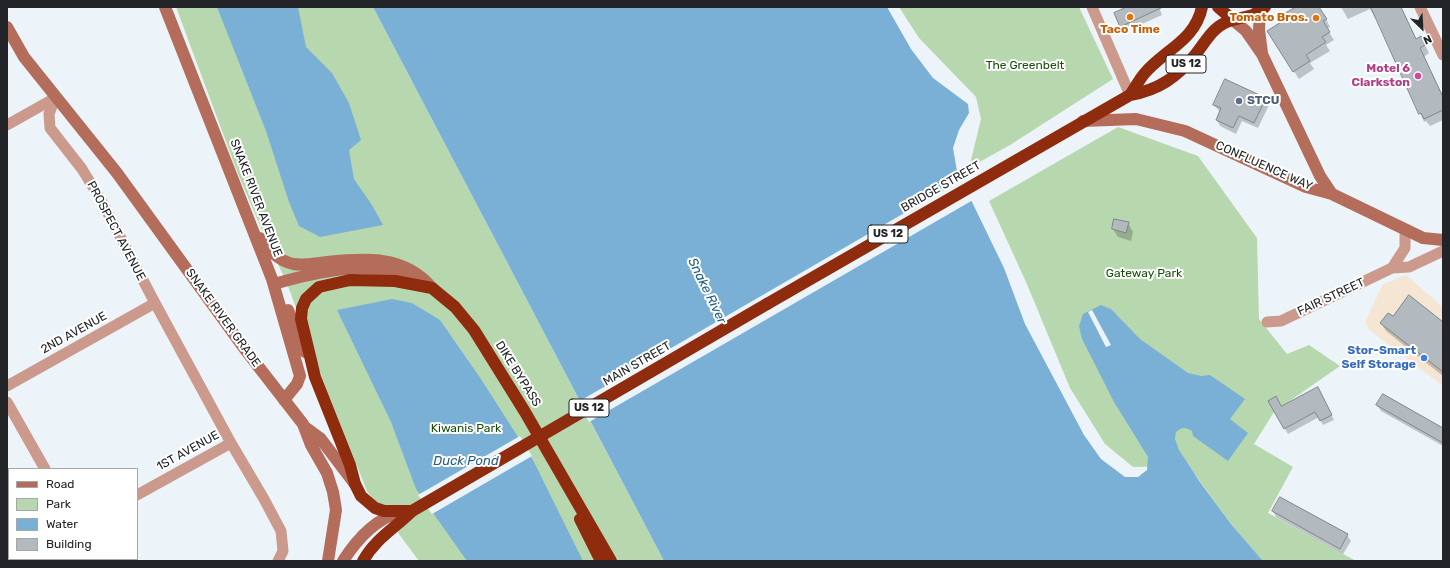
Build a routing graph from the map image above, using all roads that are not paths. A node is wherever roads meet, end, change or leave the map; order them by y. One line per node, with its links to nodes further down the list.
1 (165, 7): 16 (main road, SNAKE RIVER AVENUE)
2 (1092, 7): 11 (street)
3 (1202, 7): 11 (highway, BRIDGE STREET / US 12)
4 (1218, 7): 7 (highway)
5 (1420, 7): 10 (street)
6 (1263, 9): 7 (highway, US 12); 9 (main road)
7 (1233, 20): 9 (main road); 11 (highway, BRIDGE STREET / US 12)
8 (7, 27): 12 (main road)
9 (1262, 54): 15 (main road)
10 (1443, 55)
11 (1130, 94): 13 (highway, BRIDGE STREET / US 12)
12 (55, 98): 14 (street); 22 (street, PROSPECT AVENUE); 27 (main road, SNAKE RIVER GRADE)
13 (1083, 121): 15 (main road, CONFLUENCE WAY); 23 (highway, BRIDGE STREET / US 12)
14 (7, 125)
15 (1332, 194): 17 (main road, CONFLUENCE WAY)
16 (252, 224): 20 (main road, SNAKE RIVER AVENUE); 21 (main road)
17 (1405, 229): 18 (main road, CONFLUENCE WAY); 19 (street)
18 (1441, 244): 19 (street, FAIR STREET)
19 (1392, 268): 24 (street, FAIR STREET)
20 (274, 284): 21 (main road); 25 (main road); 27 (main road, SNAKE RIVER AVENUE)
21 (432, 288): 25 (highway); 33 (highway, DIKE BYPASS)
22 (155, 303): 26 (street, 2ND AVENUE); 30 (street, PROSPECT AVENUE)
23 (767, 304): 35 (highway, MAIN STREET / US 12, bridge)
24 (1267, 322)
25 (315, 377): 32 (highway)
26 (7, 386)
27 (284, 400): 29 (main road, SNAKE RIVER GRADE)
28 (7, 402): 31 (street)
29 (303, 424): 32 (main road); 37 (main road, SNAKE RIVER GRADE)
30 (231, 443): 34 (street, 1ST AVENUE); 36 (street, PROSPECT AVENUE)
31 (44, 468)
32 (355, 484): 35 (highway)
33 (567, 486): 40 (highway, DIKE BYPASS); 41 (highway, DIKE BYPASS)
34 (138, 493)
35 (406, 511): 38 (main road, MAIN STREET); 39 (highway, US 12)
36 (278, 561)
37 (328, 561)
38 (343, 561)
39 (363, 561)
40 (599, 561)
41 (611, 561)

